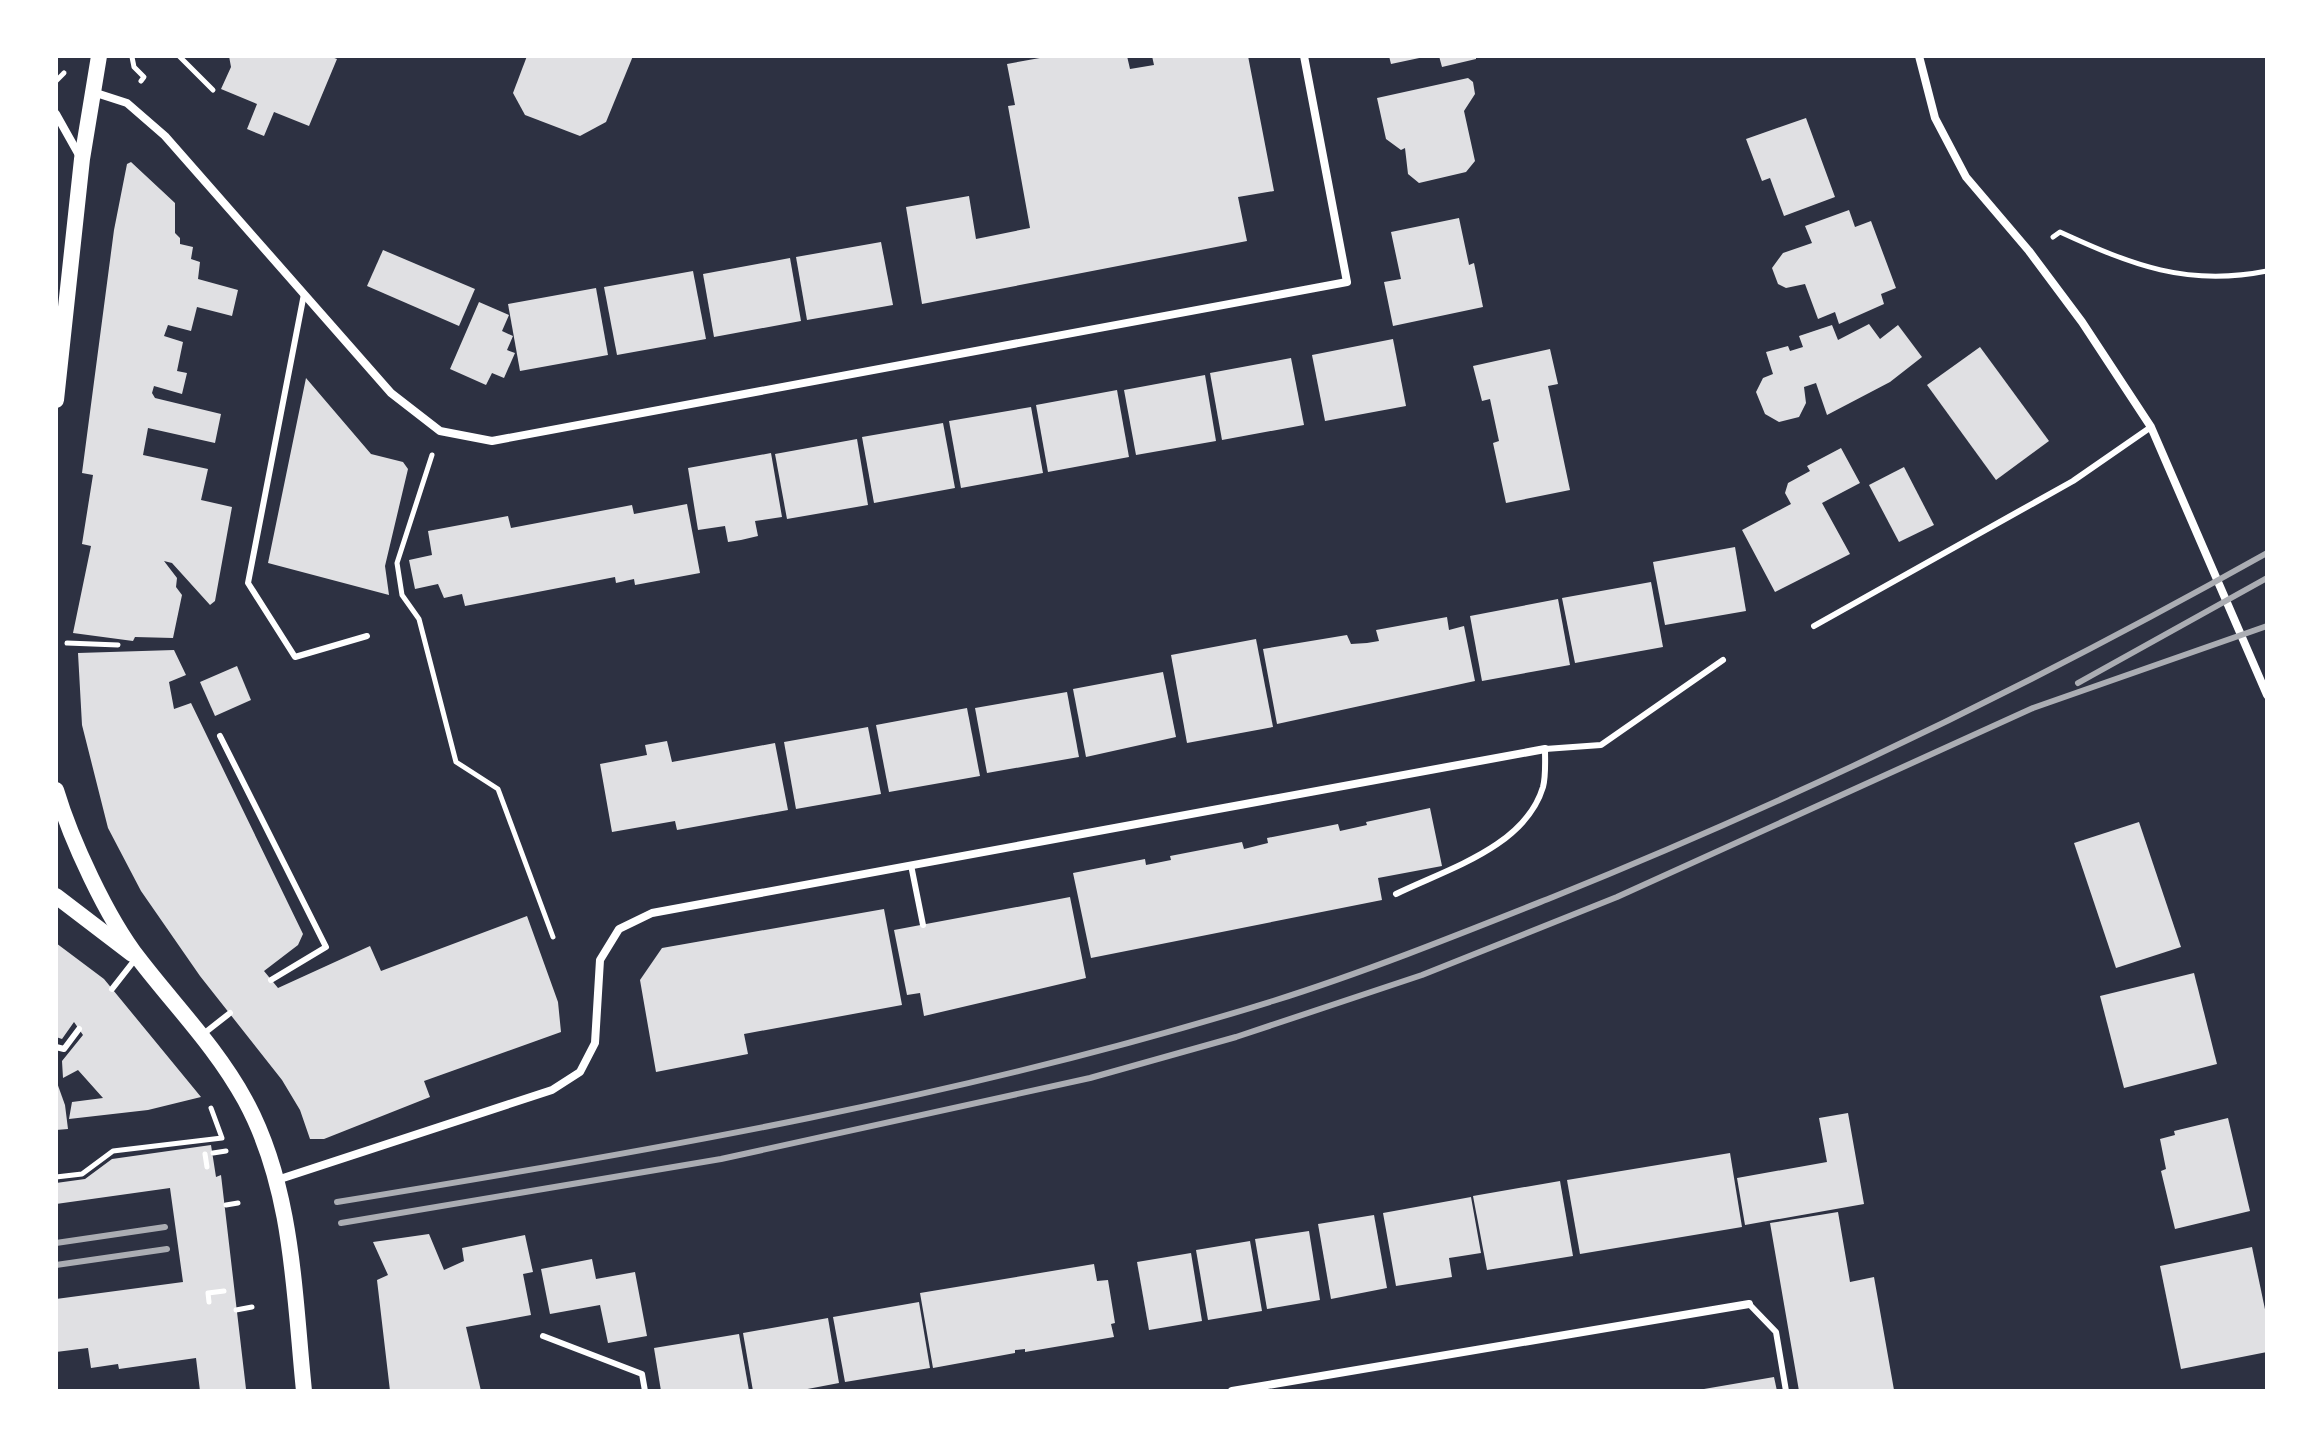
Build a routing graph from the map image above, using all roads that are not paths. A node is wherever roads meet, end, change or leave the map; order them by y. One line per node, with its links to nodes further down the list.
1 (99, 56): 4 (main road)
2 (1304, 56): 7 (street)
3 (1919, 56): 9 (street)
4 (92, 92): 6 (main road); 7 (street)
5 (56, 114): 6 (street)
6 (82, 159): 8 (main road)
7 (304, 291): 11 (lane)
8 (56, 400)
9 (2151, 427): 10 (lane); 13 (street)
10 (1814, 626)
11 (367, 636)
12 (1723, 660): 15 (lane)
13 (2267, 695)
14 (220, 736): 22 (lane)
15 (1545, 749): 17 (street); 18 (lane)
16 (56, 790): 21 (main road)
17 (911, 865): 20 (lane); 28 (street)
18 (1396, 894)
19 (56, 896): 21 (main road)
20 (923, 925)
21 (137, 957): 23 (lane); 26 (main road)
22 (271, 980)
23 (112, 989)
24 (230, 1013): 26 (lane)
25 (79, 1029): 27 (lane)
26 (202, 1035): 28 (main road)
27 (56, 1047)
28 (277, 1180): 31 (main road)
29 (1749, 1304): 33 (street); 34 (lane)
30 (543, 1336): 32 (lane)
31 (304, 1391)
32 (645, 1391)
33 (1232, 1391)
34 (1786, 1391)

